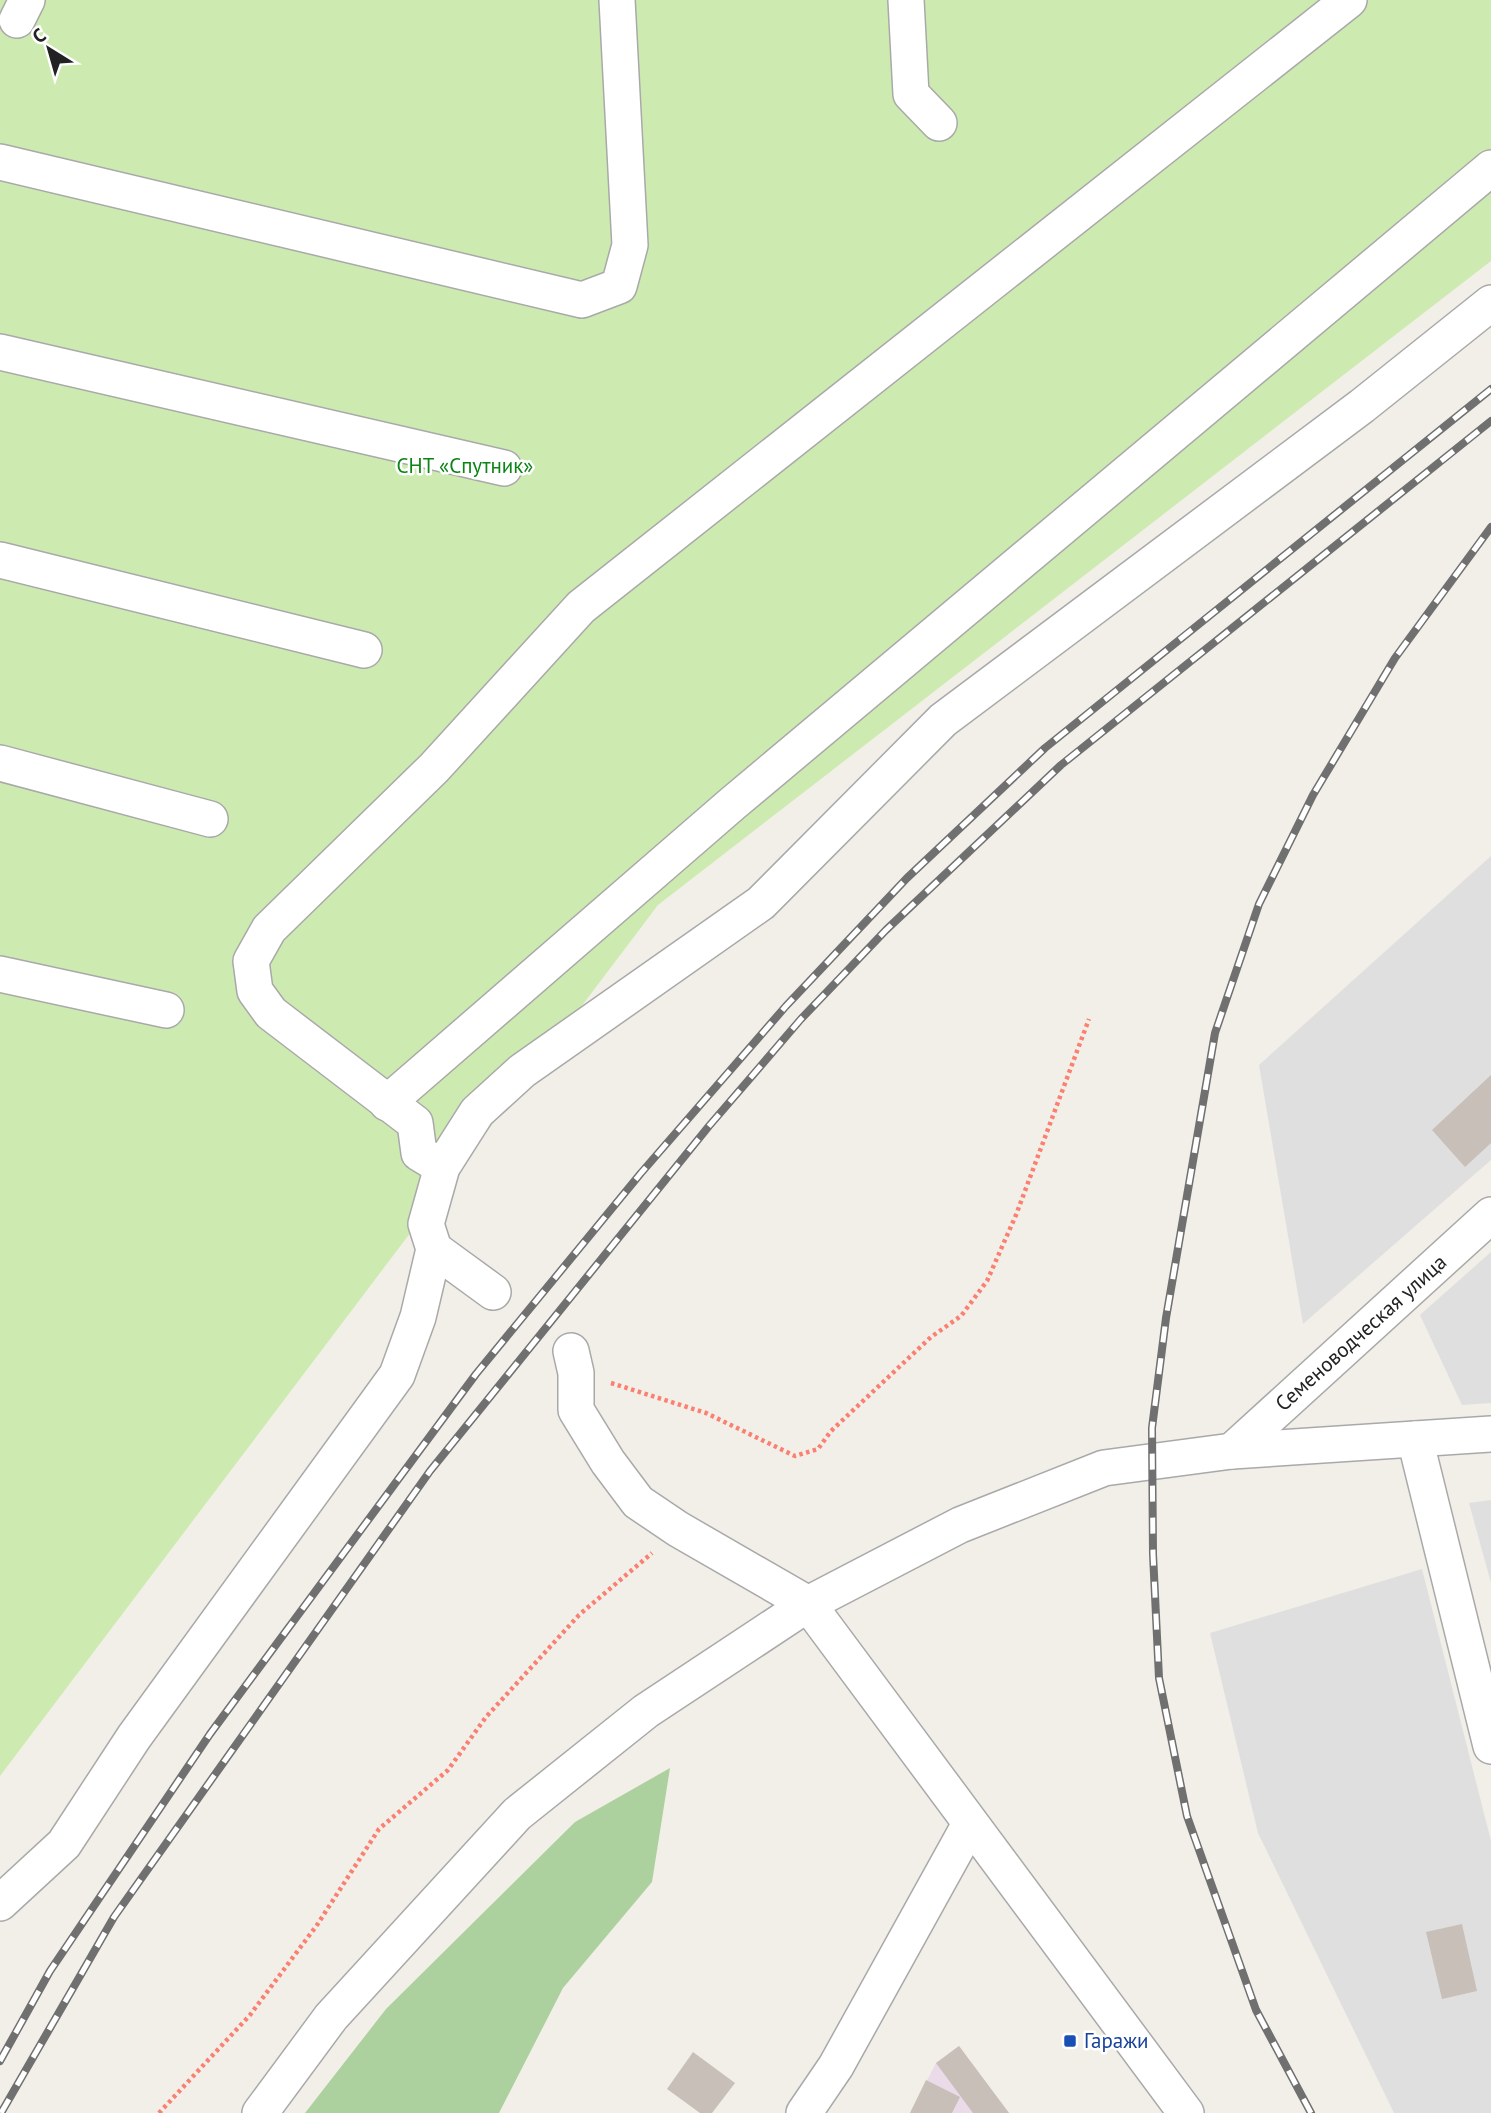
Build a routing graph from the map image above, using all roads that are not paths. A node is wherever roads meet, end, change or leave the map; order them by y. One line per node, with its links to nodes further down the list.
1 (617, 0): 5 (street)
2 (906, 0): 4 (street)
3 (1349, 0): 16 (street)
4 (939, 123)
5 (0, 162)
6 (1491, 168): 16 (street)
7 (1491, 303): 17 (street)
8 (0, 352): 9 (street)
9 (504, 468)
10 (0, 560): 11 (street)
11 (364, 650)
12 (0, 764): 13 (street)
13 (210, 819)
14 (0, 974): 15 (street)
15 (166, 1010)
16 (387, 1103): 17 (street)
17 (442, 1167): 19 (street)
18 (1491, 1215): 24 (street, Семеноводческая улица)
19 (435, 1249): 20 (street); 28 (street)
20 (493, 1292)
21 (574, 1362): 25 (street)
22 (1491, 1434): 23 (street)
23 (1415, 1439): 24 (street); 26 (street)
24 (1232, 1451): 25 (street)
25 (808, 1604): 27 (street); 29 (street)
26 (1491, 1746)
27 (970, 1824): 30 (street); 31 (street)
28 (0, 1903)
29 (260, 2113)
30 (804, 2113)
31 (1186, 2113)

